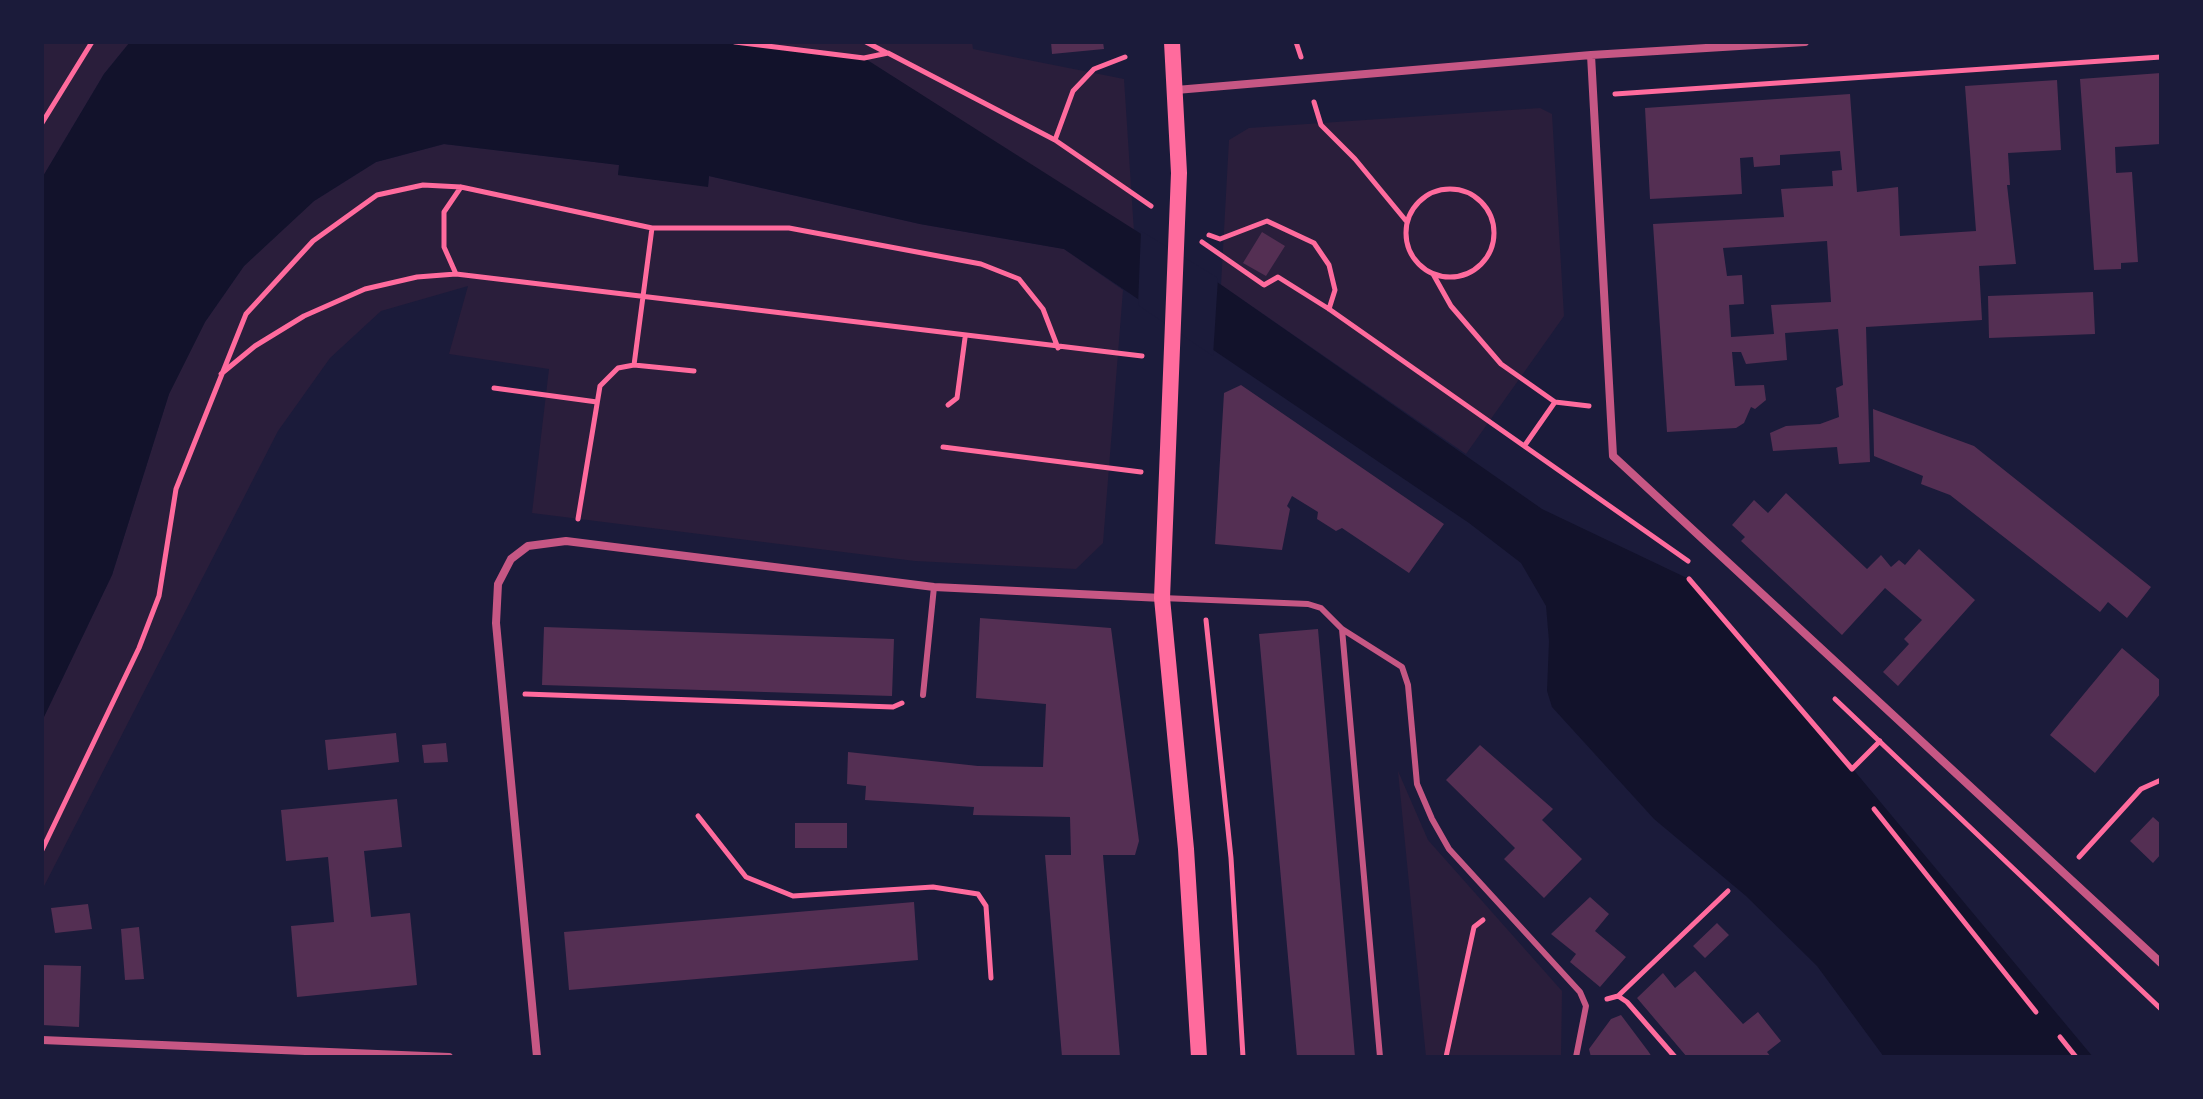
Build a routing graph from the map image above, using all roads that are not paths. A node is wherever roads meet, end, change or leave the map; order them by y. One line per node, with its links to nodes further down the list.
1 (1172, 42): 4 (main road)
2 (1805, 42): 3 (street)
3 (1591, 55): 4 (street); 9 (street)
4 (1176, 90): 6 (main road)
5 (934, 587): 6 (street); 8 (lane); 12 (street)
6 (1162, 598): 7 (lane); 13 (main road)
7 (1342, 629): 14 (lane); 15 (lane)
8 (923, 695)
9 (2161, 963)
10 (42, 1040): 11 (street)
11 (449, 1057)
12 (537, 1057)
13 (1199, 1057)
14 (1380, 1057)
15 (1576, 1057)

